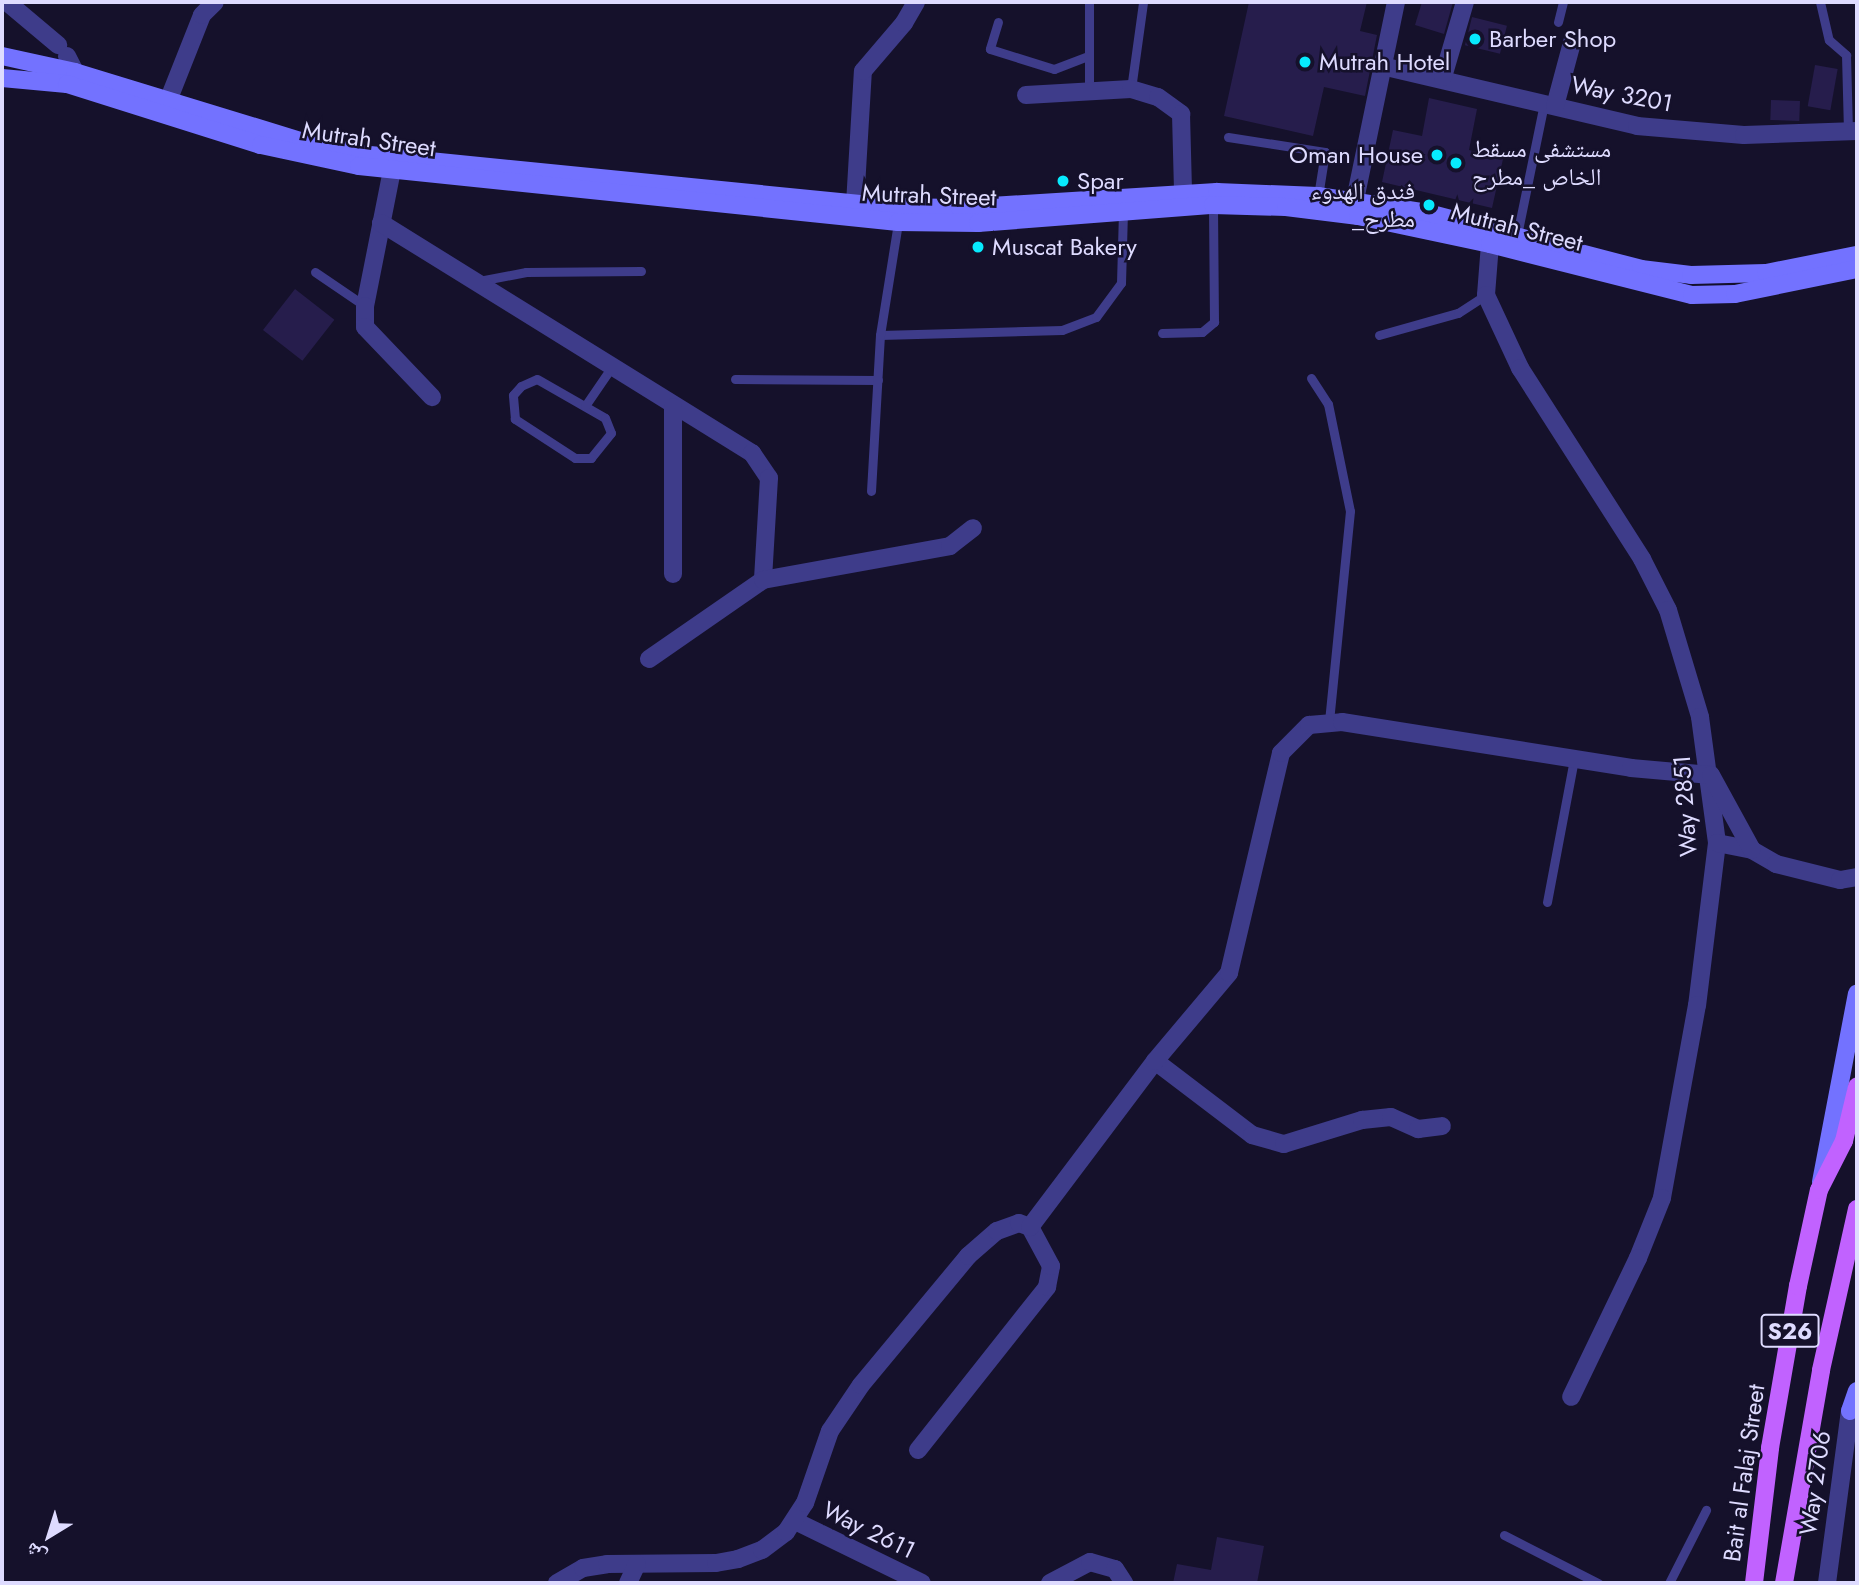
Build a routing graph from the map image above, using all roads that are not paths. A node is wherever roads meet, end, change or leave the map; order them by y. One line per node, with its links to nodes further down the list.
1 (7, 2): 15 (street)
2 (215, 2): 22 (street)
3 (916, 2): 30 (street)
4 (1089, 2): 14 (lane)
5 (1143, 2): 20 (lane)
6 (1396, 2): 16 (street)
7 (1465, 2): 17 (street)
8 (1563, 2): 11 (lane)
9 (1819, 2): 24 (lane)
10 (999, 22): 14 (lane)
11 (1558, 22)
12 (1573, 39): 23 (street)
13 (2, 56): 15 (main road, Mutrah Street)
14 (1088, 56): 19 (lane)
15 (67, 58): 22 (main road, Mutrah Street)
16 (1382, 66): 17 (street, Way 3201); 29 (street)
17 (1443, 77): 23 (street, Way 3201)
18 (2, 78): 26 (main road, Mutrah Street)
19 (1089, 89): 20 (street); 21 (street)
20 (1131, 89): 27 (street)
21 (1026, 95)
22 (168, 101): 30 (main road, Mutrah Street)
23 (1550, 105): 24 (street, Way 3201); 35 (lane)
24 (1853, 132)
25 (1228, 137): 28 (lane)
26 (392, 170): 33 (main road, Mutrah Street); 34 (street)
27 (1183, 193): 28 (main road, Mutrah Street); 30 (main road, Mutrah Street)
28 (1318, 196): 29 (main road, Mutrah Street)
29 (1355, 200): 35 (main road, Mutrah Street)
30 (855, 204)
31 (1213, 205): 32 (main road, Mutrah Street); 36 (main road, Mutrah Street); 44 (lane)
32 (1123, 212): 33 (main road, Mutrah Street); 45 (lane)
33 (898, 222): 45 (lane)
34 (381, 223): 41 (street); 43 (street)
35 (1517, 235): 37 (main road, Mutrah Street)
36 (1490, 244): 38 (main road, Mutrah Street); 42 (street, Way 2851)
37 (1857, 255)
38 (1857, 269)
39 (641, 271): 41 (lane)
40 (315, 272): 43 (lane)
41 (478, 281): 47 (street)
42 (1486, 295): 46 (lane); 61 (street, Way 2851)
43 (365, 306): 51 (street)
44 (1162, 333)
45 (880, 335): 50 (lane)
46 (1379, 335)
47 (611, 368): 52 (lane); 53 (street)
48 (1311, 378): 59 (lane)
49 (734, 379): 50 (lane)
50 (878, 380): 54 (lane)
51 (432, 397)
52 (585, 406): 52 (lane)
53 (673, 407): 56 (street); 57 (street)
54 (871, 491)
55 (973, 528): 57 (street)
56 (673, 574)
57 (762, 580): 58 (street)
58 (649, 659)
59 (1329, 721): 60 (street); 67 (street)
60 (1574, 759): 61 (street); 65 (lane)
61 (1711, 775): 62 (street, Way 2851); 63 (street)
62 (1717, 843): 63 (street); 74 (street, Way 2851)
63 (1752, 850): 64 (street)
64 (1857, 877)
65 (1547, 902)
66 (1857, 993): 70 (main road)
67 (1155, 1061): 69 (street); 72 (street)
68 (1857, 1087): 70 (main road, Bait al Falaj Street / S26)
69 (1442, 1126)
70 (1819, 1190): 90 (main road, Bait al Falaj Street / S26)
71 (1857, 1209): 82 (main road, S26)
72 (1030, 1227): 76 (street); 78 (street)
73 (1857, 1391): 75 (main road, Way 2706)
74 (1572, 1397)
75 (1854, 1408): 91 (street, Way 2706)
76 (918, 1450)
77 (1706, 1510): 89 (lane)
78 (795, 1521): 80 (street); 81 (street, Way 2611)
79 (1504, 1535): 88 (lane)
80 (637, 1563): 83 (street); 84 (street)
81 (884, 1576): 85 (street, Way 2611)
82 (1785, 1581)
83 (556, 1583)
84 (628, 1583)
85 (922, 1583)
86 (1050, 1583): 87 (street)
87 (1124, 1583)
88 (1598, 1583)
89 (1670, 1583)
90 (1754, 1583)
91 (1827, 1583)

